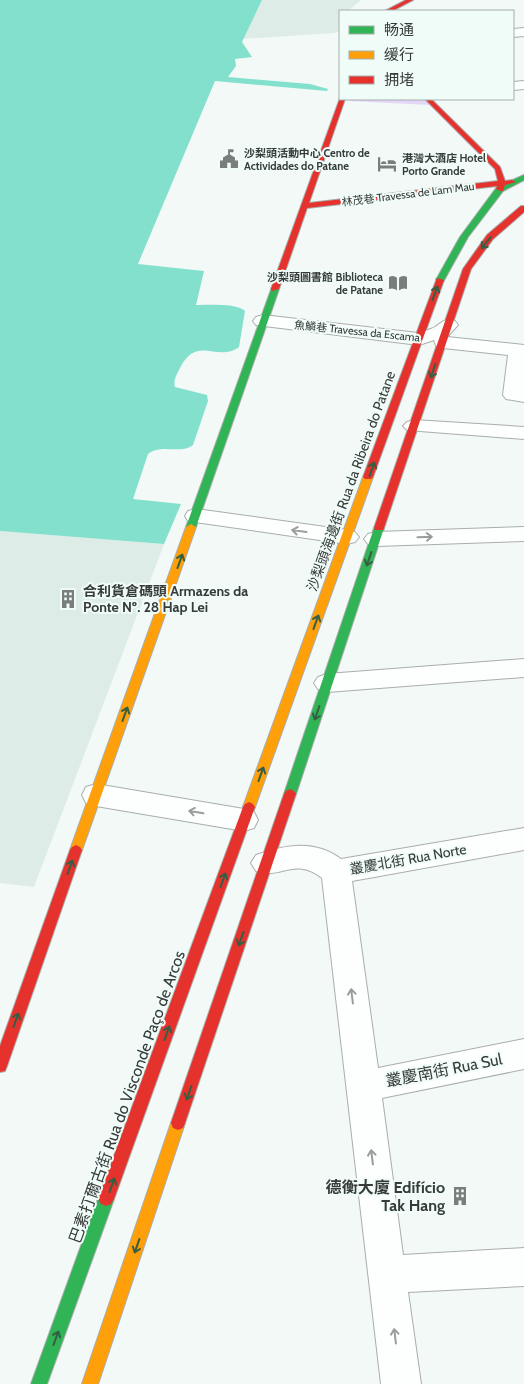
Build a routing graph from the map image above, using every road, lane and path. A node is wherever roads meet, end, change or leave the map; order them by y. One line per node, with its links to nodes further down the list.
1 (410, 0): 2 (main road)
2 (390, 10)
3 (342, 100): 7 (main road)
4 (429, 100): 6 (main road)
5 (524, 177): 6 (main road)
6 (505, 185): 7 (main road, 林茂巷 Travessa de Lam Mau); 11 (main road, 沙梨頭海邊街 Rua da Ribeira do Patane, one-way to 6)
7 (304, 206): 9 (main road)
8 (523, 208): 10 (main road, one-way to 10)
9 (263, 321): 11 (street, 魚鱗巷 Travessa da Escama); 16 (main road)
10 (446, 334): 11 (street, 魚鱗巷 Travessa da Escama); 12 (street); 14 (main road, one-way to 14)
11 (419, 339): 18 (main road, 沙梨頭海邊街 Rua da Ribeira do Patane, one-way to 11)
12 (521, 351): 13 (street)
13 (524, 396)
14 (414, 426): 15 (street); 19 (main road)
15 (524, 432)
16 (196, 516): 18 (street, one-way to 16); 22 (main road, one-way to 16)
17 (524, 534): 19 (street, one-way to 17)
18 (347, 537): 23 (main road, 沙梨頭海邊街 Rua da Ribeira do Patane, one-way to 18)
19 (376, 539): 21 (main road, one-way to 21)
20 (524, 668): 21 (street)
21 (327, 683): 25 (main road, one-way to 25)
22 (96, 795): 23 (street, one-way to 22); 28 (main road, one-way to 22)
23 (244, 820): 32 (main road, 巴素打爾古街 Rua do Visconde Paço de Arcos, one-way to 23)
24 (524, 839): 26 (street, 叢慶北街 Rua Norte)
25 (266, 863): 26 (street, 叢慶北街 Rua Norte); 33 (main road, one-way to 33)
26 (336, 872): 29 (street, one-way to 26)
27 (524, 1054): 29 (street, 叢慶南街 Rua Sul)
28 (0, 1066)
29 (363, 1086): 31 (street, one-way to 29)
30 (524, 1267): 31 (street)
31 (387, 1275): 34 (street, one-way to 31)
32 (39, 1384)
33 (90, 1384)
34 (401, 1384)

